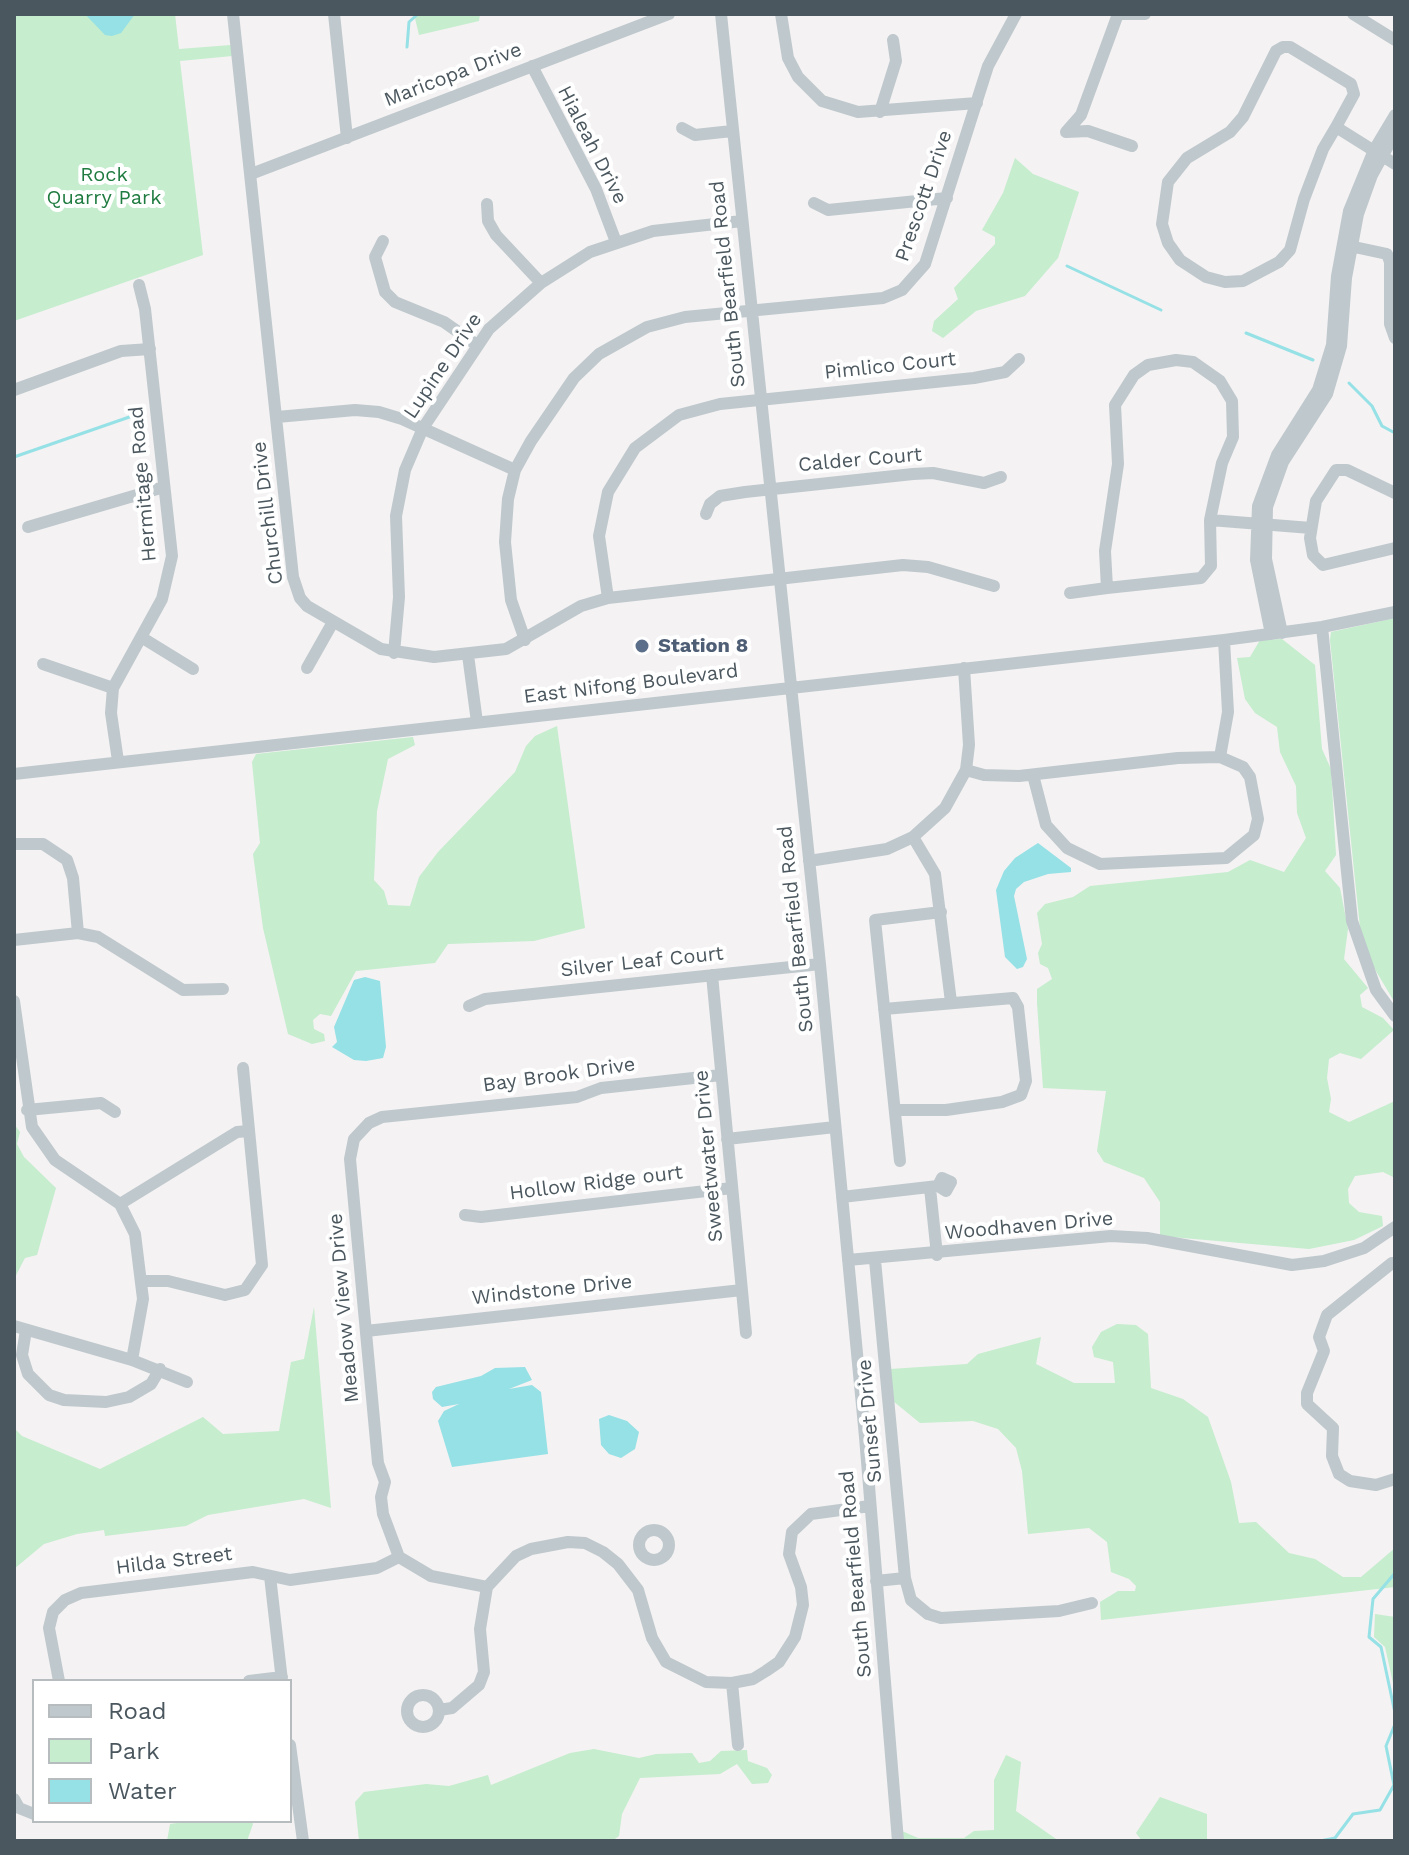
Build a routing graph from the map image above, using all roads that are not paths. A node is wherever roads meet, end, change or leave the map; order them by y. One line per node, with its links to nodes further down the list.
1 (233, 14): 24 (street, Churchill Drive)
2 (334, 14): 20 (street)
3 (669, 14): 12 (street, Maricopa Drive)
4 (721, 14): 18 (street, South Bearfield Road)
5 (781, 14): 14 (street)
6 (1016, 14): 13 (street, Prescott Drive)
7 (1120, 14): 8 (street); 21 (street)
8 (1145, 14)
9 (1353, 14): 11 (street)
10 (893, 40): 14 (street)
11 (1395, 40)
12 (532, 66): 20 (street, Maricopa Drive); 30 (street, Hialeah Drive)
13 (977, 103): 14 (street); 25 (street, Prescott Drive)
14 (880, 112)
15 (1395, 115): 22 (street)
16 (1336, 127): 16 (street); 22 (street)
17 (682, 128): 18 (street)
18 (732, 131): 28 (street, South Bearfield Road)
19 (1395, 133): 22 (street)
20 (347, 138): 24 (street, Maricopa Drive)
21 (1132, 146)
22 (1378, 152): 23 (street); 31 (street)
23 (1395, 164)
24 (251, 174): 41 (street, Churchill Drive)
25 (947, 198): 26 (street); 34 (street, Prescott Drive)
26 (814, 203)
27 (487, 204): 32 (street)
28 (742, 221): 30 (street, Lupine Drive); 34 (street, South Bearfield Road)
29 (383, 241): 36 (street)
30 (616, 242): 32 (street, Lupine Drive)
31 (1346, 245): 35 (street); 50 (street)
32 (541, 283): 36 (street, Lupine Drive)
33 (139, 285): 37 (street, Hermitage Road)
34 (751, 311): 40 (street, South Bearfield Road); 43 (street, Prescott Drive)
35 (1395, 338)
36 (477, 345): 42 (street, Lupine Drive)
37 (150, 349): 39 (street); 45 (street, Hermitage Road)
38 (1019, 359): 40 (street, Pimlico Court)
39 (14, 390)
40 (760, 399): 46 (street, South Bearfield Road); 58 (street, Pimlico Court)
41 (277, 417): 42 (street); 60 (street, Churchill Drive)
42 (423, 428): 43 (street); 66 (street, Lupine Drive)
43 (515, 470): 64 (street, Prescott Drive)
44 (1001, 477): 46 (street, Calder Court)
45 (164, 487): 51 (street); 63 (street, Hermitage Road)
46 (769, 489): 48 (street, Calder Court); 54 (street, South Bearfield Road)
47 (1395, 493): 52 (street)
48 (706, 514)
49 (1210, 520): 50 (street); 56 (street); 56 (street)
50 (1260, 525): 52 (street); 62 (street)
51 (28, 527)
52 (1311, 528): 53 (street)
53 (1395, 548)
54 (777, 578): 55 (street, Churchill Drive); 58 (street, Churchill Drive); 72 (street, South Bearfield Road)
55 (994, 586)
56 (1107, 588): 57 (street)
57 (1070, 593)
58 (608, 598): 64 (street, Churchill Drive)
59 (1395, 612): 61 (street, East Nifong Boulevard)
60 (333, 622): 66 (street, Churchill Drive); 69 (street)
61 (1322, 627): 62 (street, East Nifong Boulevard); 93 (street)
62 (1276, 633): 65 (street, East Nifong Boulevard)
63 (141, 637): 71 (street); 73 (street, Hermitage Road)
64 (525, 640): 67 (street, Churchill Drive)
65 (1224, 640): 70 (street, East Nifong Boulevard); 75 (street)
66 (394, 653): 67 (street, Churchill Drive)
67 (468, 655): 74 (street)
68 (43, 664): 73 (street)
69 (307, 668)
70 (964, 668): 72 (street, East Nifong Boulevard); 77 (street)
71 (193, 669)
72 (791, 686): 74 (street, East Nifong Boulevard); 82 (street, South Bearfield Road)
73 (113, 688): 76 (street, Hermitage Road)
74 (477, 722): 76 (street, East Nifong Boulevard)
75 (1220, 757): 79 (street); 79 (street)
76 (118, 761): 78 (street, East Nifong Boulevard)
77 (966, 770): 79 (street); 80 (street)
78 (14, 774)
79 (1033, 775)
80 (913, 837): 82 (street); 83 (street)
81 (14, 844): 84 (street)
82 (809, 861): 86 (street, South Bearfield Road)
83 (941, 912): 90 (street); 92 (street)
84 (78, 933): 85 (street); 88 (street)
85 (14, 940)
86 (820, 964): 87 (street, Silver Leaf Court); 99 (street, South Bearfield Road)
87 (712, 975): 91 (street, Silver Leaf Court); 95 (street, Sweetwater Drive)
88 (223, 989)
89 (14, 1001): 96 (street)
90 (951, 1002): 92 (street); 97 (street)
91 (469, 1006)
92 (884, 1009): 97 (street)
93 (1395, 1016)
94 (243, 1068): 100 (street)
95 (721, 1075): 101 (street, Bay Brook Drive); 102 (street, Sweetwater Drive)
96 (27, 1110): 98 (street); 106 (street)
97 (895, 1110): 103 (street)
98 (115, 1112)
99 (835, 1127): 102 (street); 105 (street, South Bearfield Road)
100 (249, 1131): 106 (street); 114 (street)
101 (359, 1131): 117 (street, Meadow View Drive)
102 (727, 1139): 104 (street, Sweetwater Drive)
103 (900, 1161)
104 (732, 1188): 107 (street, Hollow Ridge ourt); 115 (street, Sweetwater Drive)
105 (842, 1197): 110 (street); 111 (street, South Bearfield Road)
106 (120, 1204): 114 (street)
107 (465, 1215)
108 (1395, 1227): 109 (street, Woodhaven Drive)
109 (1379, 1241): 110 (street, Woodhaven Drive); 113 (street)
110 (937, 1255): 112 (street, Woodhaven Drive)
111 (848, 1260): 112 (street, Woodhaven Drive); 123 (street, South Bearfield Road)
112 (875, 1260): 128 (street, Sunset Drive)
113 (1393, 1266): 122 (street)
114 (143, 1281): 119 (street)
115 (742, 1290): 117 (street, Windstone Drive); 118 (street, Sweetwater Drive)
116 (20, 1328): 119 (street); 120 (street)
117 (366, 1331): 125 (street, Meadow View Drive)
118 (746, 1333)
119 (132, 1360): 120 (street)
120 (160, 1369): 121 (street)
121 (187, 1382)
122 (1395, 1479)
123 (870, 1506): 129 (street, South Bearfield Road); 134 (street)
124 (644, 1556): 126 (street)
125 (399, 1557): 127 (street, Hilda Street); 130 (street)
126 (625, 1571): 130 (street); 134 (street)
127 (270, 1576): 132 (street, Hilda Street); 133 (street)
128 (905, 1578): 129 (street); 131 (street, Sunset Drive)
129 (876, 1581): 141 (street, South Bearfield Road)
130 (487, 1587): 135 (street)
131 (1092, 1603)
132 (59, 1679)
133 (282, 1679)
134 (732, 1683): 136 (street)
135 (439, 1710)
136 (738, 1745)
137 (292, 1760): 140 (street)
138 (14, 1799): 139 (street)
139 (32, 1813)
140 (303, 1841)
141 (898, 1841)

